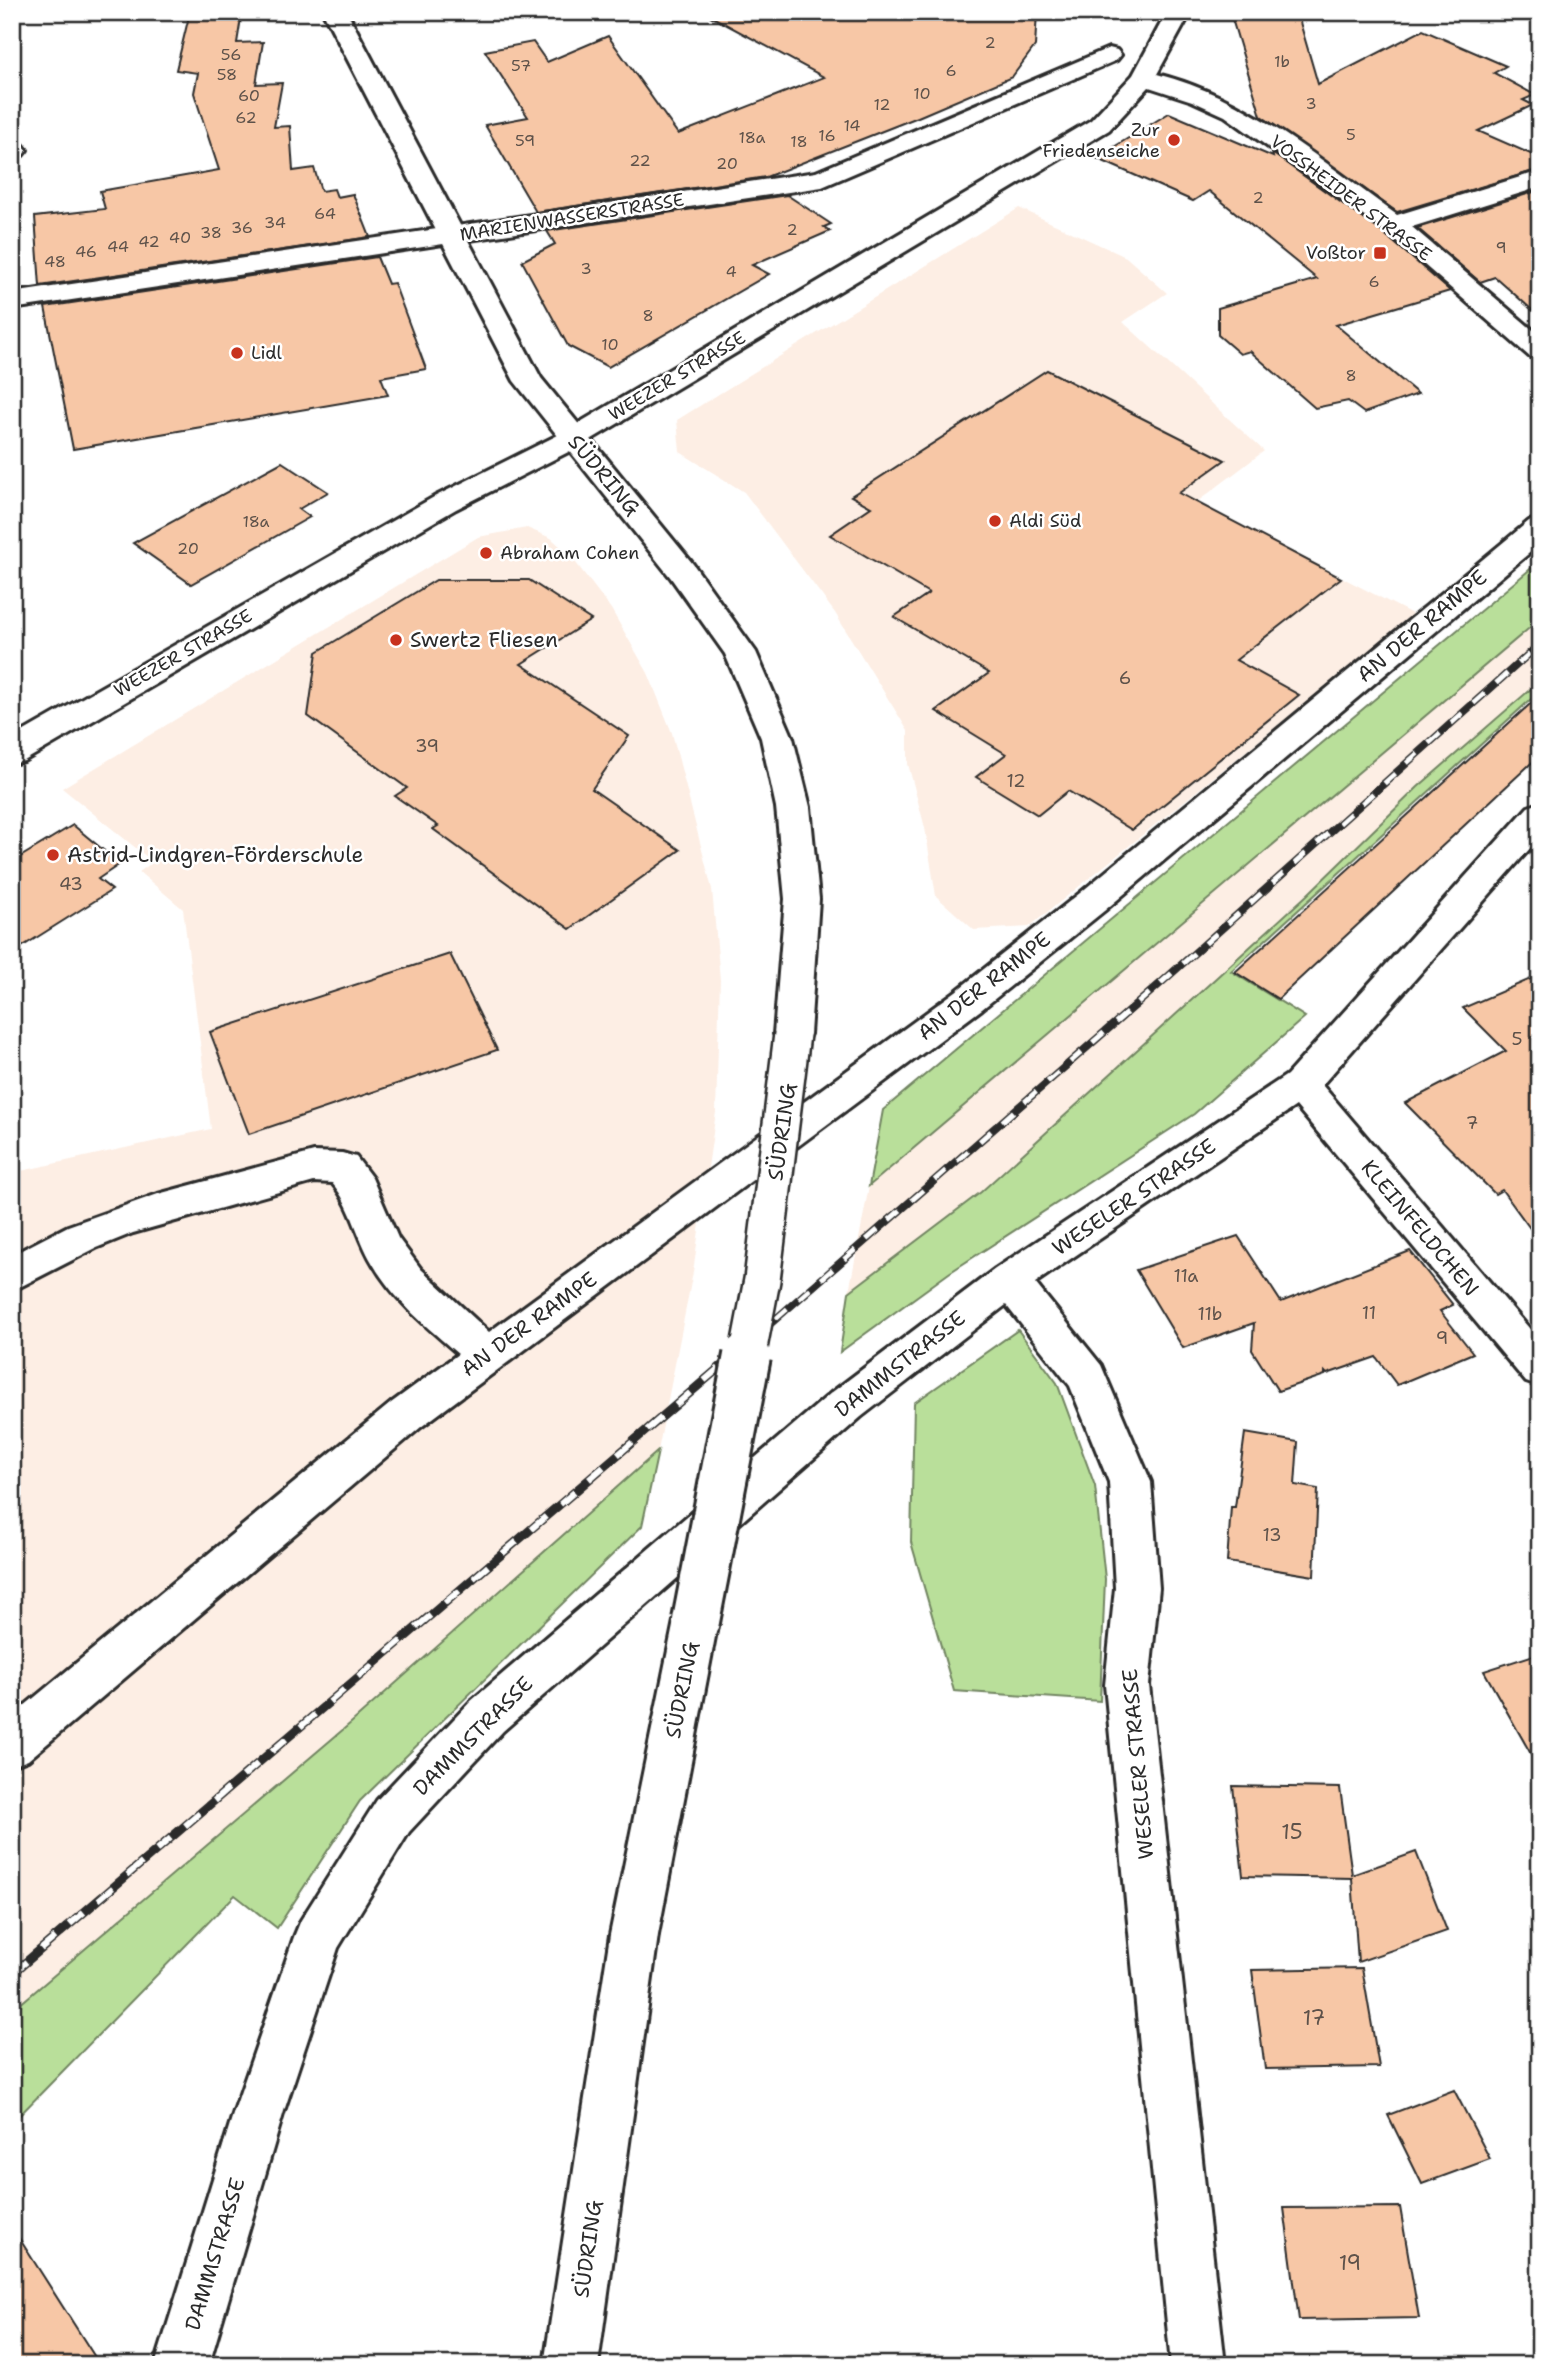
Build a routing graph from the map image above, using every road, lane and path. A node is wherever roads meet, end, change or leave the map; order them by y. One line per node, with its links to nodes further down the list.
1 (335, 12): 7 (street, SÜDRING)
2 (1179, 12): 4 (street, WEEZER STRASSE)
3 (1109, 55): 7 (street, MARIENWASSERSTRASSE)
4 (1143, 78): 6 (street, VOSSHEIDER STRASSE); 10 (street, WEEZER STRASSE)
5 (1540, 179): 6 (street)
6 (1393, 225): 9 (street, VOSSHEIDER STRASSE)
7 (452, 235): 8 (street, MARIENWASSERSTRASSE); 10 (street, SÜDRING)
8 (12, 301)
9 (1540, 351)
10 (572, 439): 12 (street, WEEZER STRASSE); 21 (street, SÜDRING, bridge)
11 (1540, 528): 17 (street, AN DER RAMPE)
12 (12, 753)
13 (1540, 814): 14 (street, WESELER STRASSE)
14 (1300, 1085): 16 (street, WESELER STRASSE); 18 (street, KLEINFELDCHEN)
15 (12, 1275): 17 (street)
16 (1009, 1280): 20 (street, DAMMSTRASSE); 22 (street, WESELER STRASSE)
17 (487, 1355): 19 (street, AN DER RAMPE)
18 (1540, 1370)
19 (12, 1745)
20 (182, 2365)
21 (571, 2365)
22 (1198, 2365)

